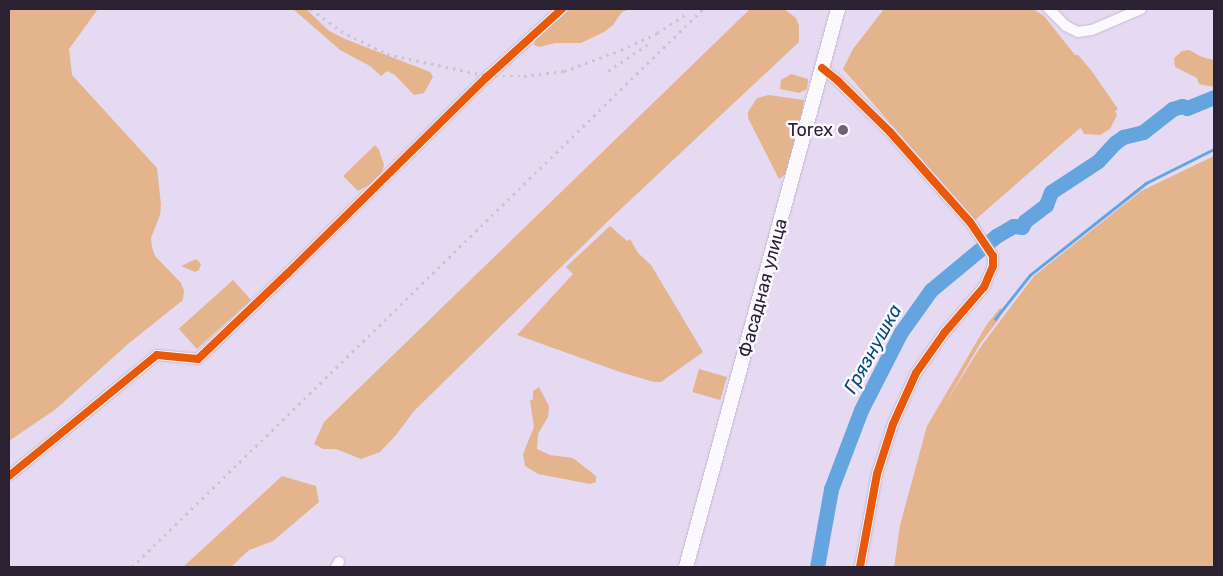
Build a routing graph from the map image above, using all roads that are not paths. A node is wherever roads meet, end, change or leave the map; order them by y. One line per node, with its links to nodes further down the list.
1 (562, 9): 6 (street)
2 (838, 9): 5 (main road, Фасадная улица)
3 (1049, 9): 4 (street)
4 (1141, 9)
5 (822, 68): 7 (main road, Фасадная улица); 8 (street)
6 (9, 476)
7 (686, 567)
8 (860, 567)

